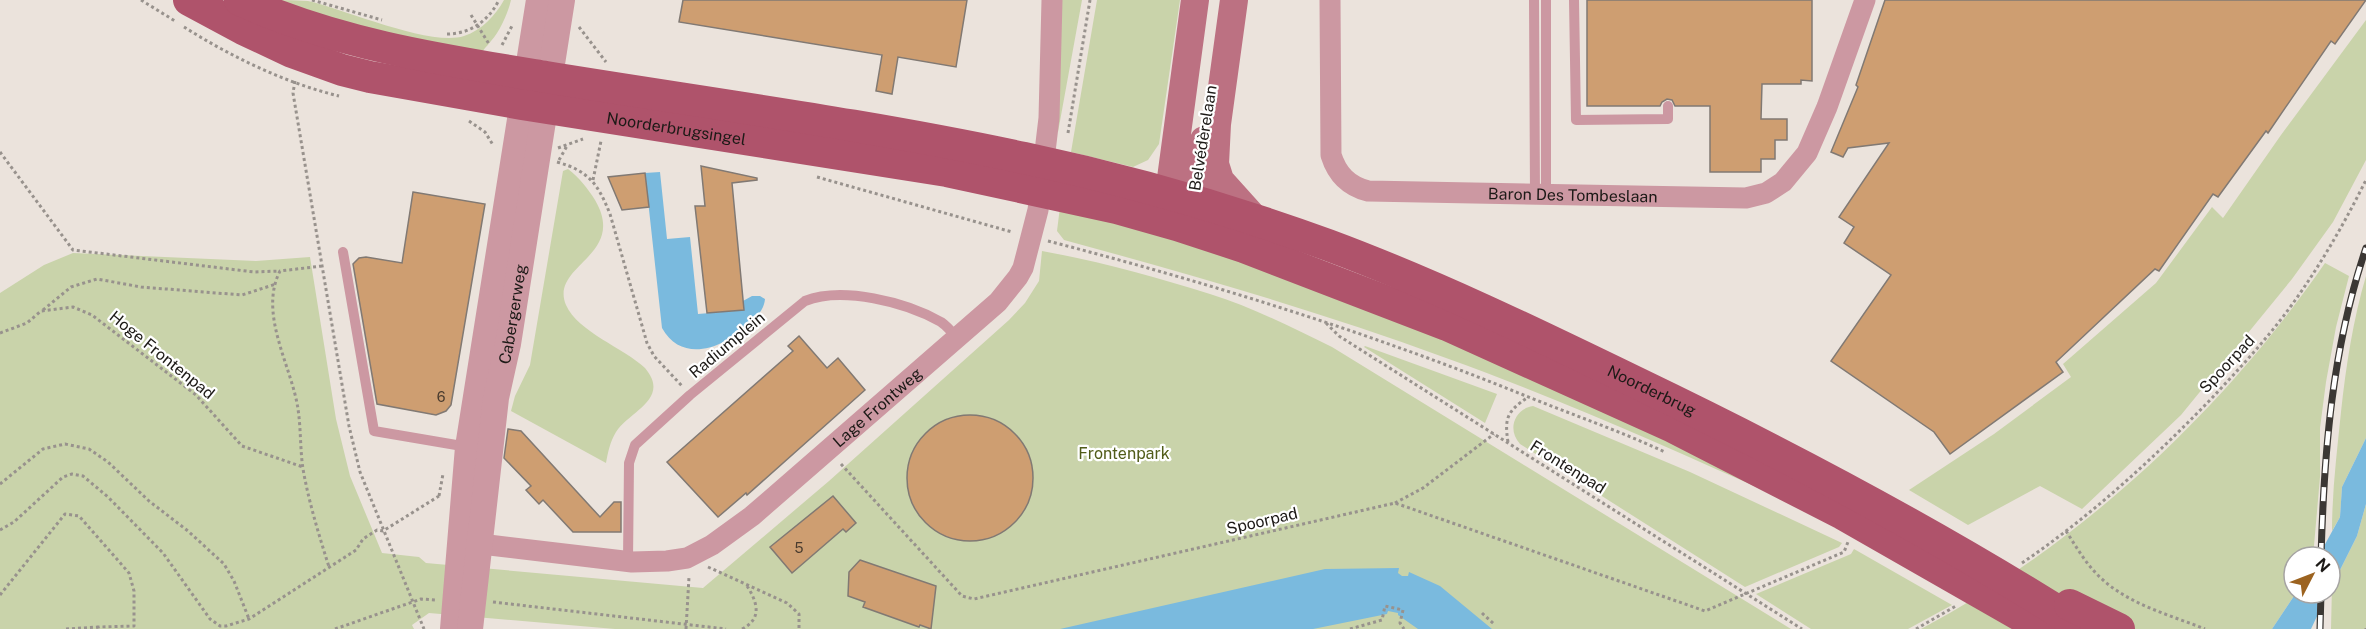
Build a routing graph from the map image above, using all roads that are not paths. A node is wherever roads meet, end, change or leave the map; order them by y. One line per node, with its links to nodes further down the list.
1 (189, 0): 14 (main road, Noorderbrugsingel)
2 (240, 0): 14 (main road, Noorderbrugsingel)
3 (539, 0): 14 (street, Cabergerweg)
4 (1052, 0): 20 (street, Lage Frontweg)
5 (1195, 0): 17 (main road, Belvédèrelaan)
6 (1223, 0): 17 (main road, Belvédèrelaan)
7 (1234, 0): 18 (main road)
8 (1330, 0): 16 (street, Baron Des Tombeslaan)
9 (1534, 0): 16 (lane)
10 (1546, 0): 16 (lane)
11 (1574, 0): 15 (lane)
12 (1865, 0): 16 (street, Baron Des Tombeslaan)
13 (569, 10): 14 (street, Cabergerweg)
14 (536, 91): 17 (main road, Noorderbrugsingel); 21 (street, Cabergerweg)
15 (1668, 106)
16 (1540, 195)
17 (1180, 206): 18 (main road, Noorderbrug); 24 (main road, Noorderbrug)
18 (1257, 220): 24 (main road, Noorderbrug)
19 (343, 252): 21 (lane)
20 (957, 338): 23 (street, Lage Frontweg); 23 (lane, Radiumplein)
21 (479, 449): 22 (street, Cabergerweg)
22 (469, 555): 23 (street, Lage Frontweg); 26 (street, Cabergerweg)
23 (628, 561)
24 (1971, 572): 25 (main road, Noorderbrug); 27 (main road, Noorderbrug)
25 (2021, 587): 28 (main road, Noorderbrug); 29 (main road)
26 (462, 615)
27 (2044, 629)
28 (2086, 629)
29 (2119, 629)

